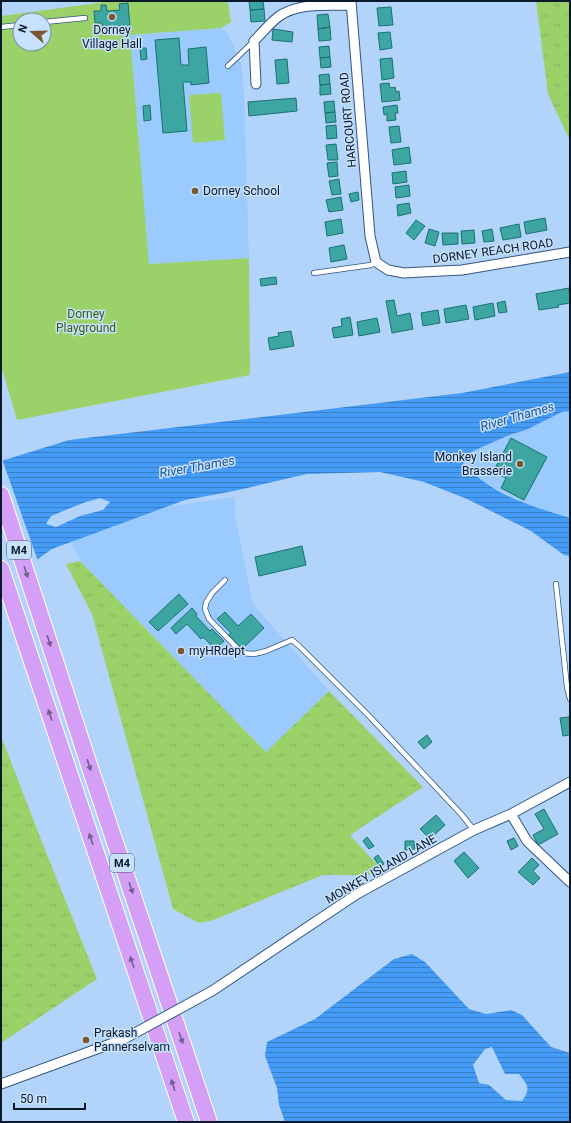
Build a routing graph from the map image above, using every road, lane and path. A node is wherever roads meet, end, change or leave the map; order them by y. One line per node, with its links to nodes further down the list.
1 (286, 1): 3 (street)
2 (351, 3): 3 (street); 12 (street, HARCOURT ROAD)
3 (289, 10): 8 (street)
4 (85, 18): 5 (lane)
5 (52, 21)
6 (12, 26): 7 (lane)
7 (1, 27)
8 (254, 41): 9 (lane); 10 (street)
9 (228, 66)
10 (256, 84)
11 (570, 252): 12 (street, DORNEY REACH ROAD)
12 (376, 262): 13 (lane)
13 (314, 272)
14 (1, 495): 25 (highway, M4, one-way to 25)
15 (1, 569): 24 (highway, M4, one-way to 15)
16 (225, 580): 21 (lane)
17 (556, 584): 18 (lane)
18 (570, 699)
19 (570, 782): 20 (street, MONKEY ISLAND LANE)
20 (511, 814): 21 (street, MONKEY ISLAND LANE); 22 (street)
21 (474, 830): 23 (street, MONKEY ISLAND LANE, bridge)
22 (570, 882)
23 (1, 1084)
24 (186, 1122)
25 (209, 1122)

